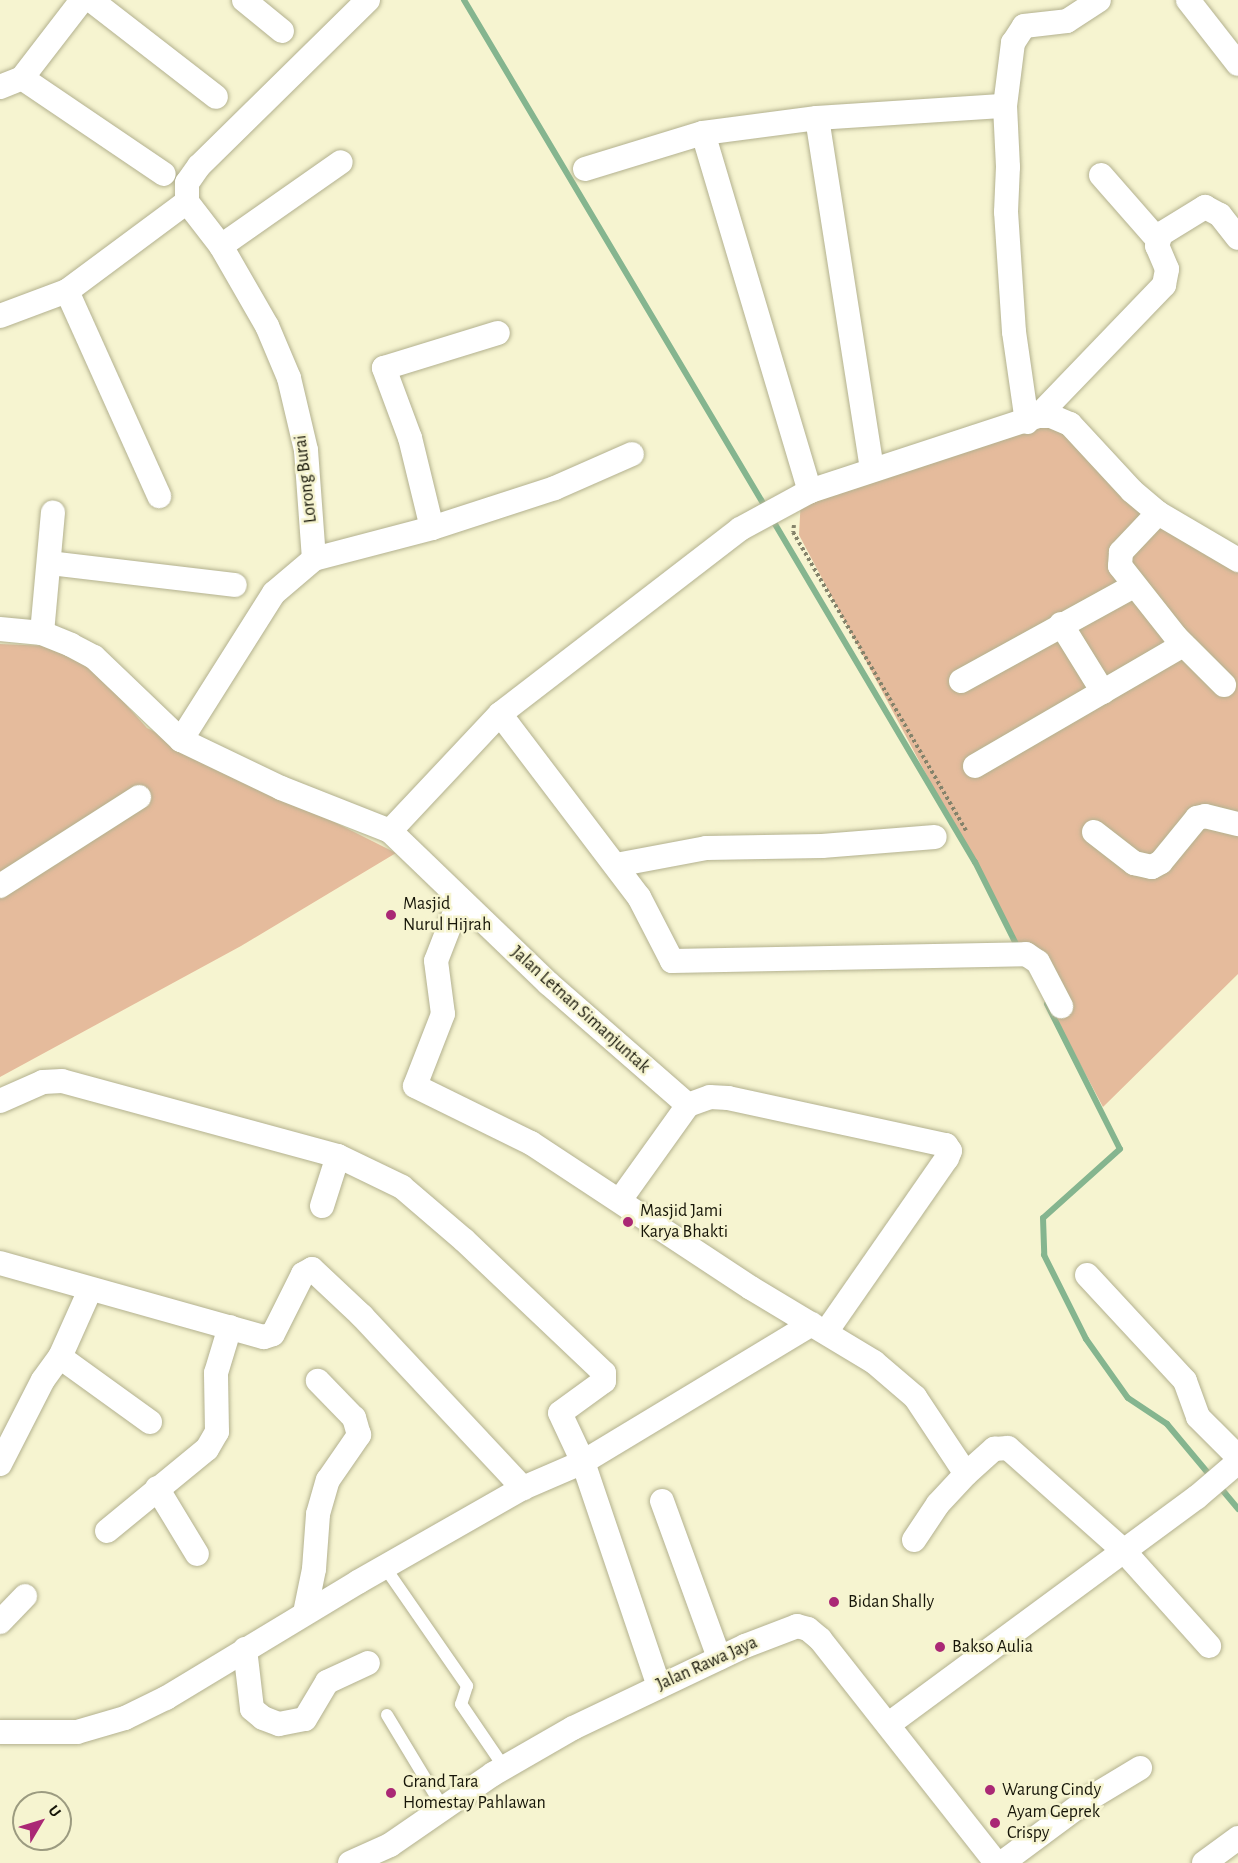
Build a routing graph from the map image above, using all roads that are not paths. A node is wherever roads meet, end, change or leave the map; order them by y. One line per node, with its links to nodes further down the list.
1 (82, 0): 9 (street)
2 (91, 0): 10 (street)
3 (244, 0): 7 (street)
4 (368, 0): 18 (street)
5 (1099, 0): 11 (street)
6 (1188, 0): 8 (street)
7 (282, 32)
8 (1238, 64)
9 (11, 82): 16 (street)
10 (216, 97)
11 (1005, 106): 12 (street); 25 (street)
12 (817, 118): 13 (street); 27 (street)
13 (703, 133): 15 (street); 29 (street)
14 (341, 162): 21 (street)
15 (585, 169)
16 (164, 174)
17 (1101, 176): 20 (street)
18 (187, 202): 21 (street, Lorong Burai); 22 (street)
19 (1238, 238): 20 (street)
20 (1157, 239): 25 (street)
21 (220, 246): 33 (street, Lorong Burai)
22 (67, 291): 23 (street); 28 (street)
23 (0, 316)
24 (498, 333): 32 (street)
25 (1033, 419): 27 (street); 31 (street)
26 (632, 454): 32 (street)
27 (872, 470): 29 (street)
28 (159, 496)
29 (795, 498): 45 (street)
30 (53, 512): 35 (street)
31 (1158, 513): 34 (street); 37 (street)
32 (432, 528): 33 (street)
33 (314, 559): 46 (street)
34 (1238, 560)
35 (50, 563): 36 (street); 40 (street)
36 (235, 585)
37 (1134, 586): 38 (street); 41 (street)
38 (1061, 624): 42 (street); 44 (street)
39 (0, 628): 40 (street, Jalan Letnan Simanjuntak)
40 (42, 633): 46 (street, Jalan Letnan Simanjuntak)
41 (1183, 645): 43 (street); 44 (street)
42 (961, 681)
43 (1224, 685)
44 (1103, 692): 47 (street)
45 (500, 714): 50 (street); 53 (street)
46 (181, 740): 50 (street, Jalan Letnan Simanjuntak)
47 (975, 766)
48 (140, 797): 54 (street)
49 (1238, 824): 51 (street)
50 (390, 831): 55 (street, Jalan Letnan Simanjuntak)
51 (1094, 832)
52 (935, 837): 53 (street)
53 (616, 865): 56 (street)
54 (0, 886)
55 (460, 899): 58 (street, Jalan Letnan Simanjuntak); 60 (street)
56 (1061, 1006)
57 (0, 1101): 59 (street)
58 (688, 1105): 60 (street); 66 (street)
59 (338, 1155): 61 (street); 70 (street)
60 (620, 1200): 66 (street)
61 (322, 1206)
62 (1, 1265): 64 (street)
63 (1087, 1275): 72 (street)
64 (90, 1290): 65 (street); 67 (street)
65 (230, 1327): 74 (street); 75 (street)
66 (819, 1328): 70 (street); 73 (street)
67 (60, 1357): 69 (street); 71 (street)
68 (318, 1381): 83 (street)
69 (150, 1422)
70 (583, 1462): 75 (street); 89 (street)
71 (0, 1464)
72 (1235, 1464): 79 (street)
73 (966, 1474): 78 (street); 79 (street)
74 (157, 1488): 77 (street); 80 (street)
75 (523, 1488): 81 (street)
76 (662, 1501): 87 (street)
77 (107, 1531)
78 (914, 1540)
79 (1123, 1550): 85 (street); 91 (street)
80 (197, 1554)
81 (384, 1566): 83 (street); 93 (lane)
82 (25, 1596): 84 (street)
83 (304, 1613): 86 (street)
84 (0, 1622)
85 (1209, 1646)
86 (245, 1649): 88 (street); 92 (street)
87 (719, 1658): 89 (street, Jalan Rawa Jaya); 91 (street, Jalan Rawa Jaya)
88 (368, 1663)
89 (659, 1686): 93 (street, Jalan Rawa Jaya)
90 (387, 1715): 95 (lane)
91 (889, 1724): 98 (street, Jalan Rawa Jaya)
92 (0, 1732)
93 (504, 1767): 95 (street, Jalan Rawa Jaya)
94 (1140, 1768): 99 (street)
95 (443, 1808): 97 (street, Jalan Rawa Jaya)
96 (1238, 1838): 100 (street)
97 (350, 1863)
98 (996, 1863)
99 (1002, 1863)
100 (1204, 1863)

